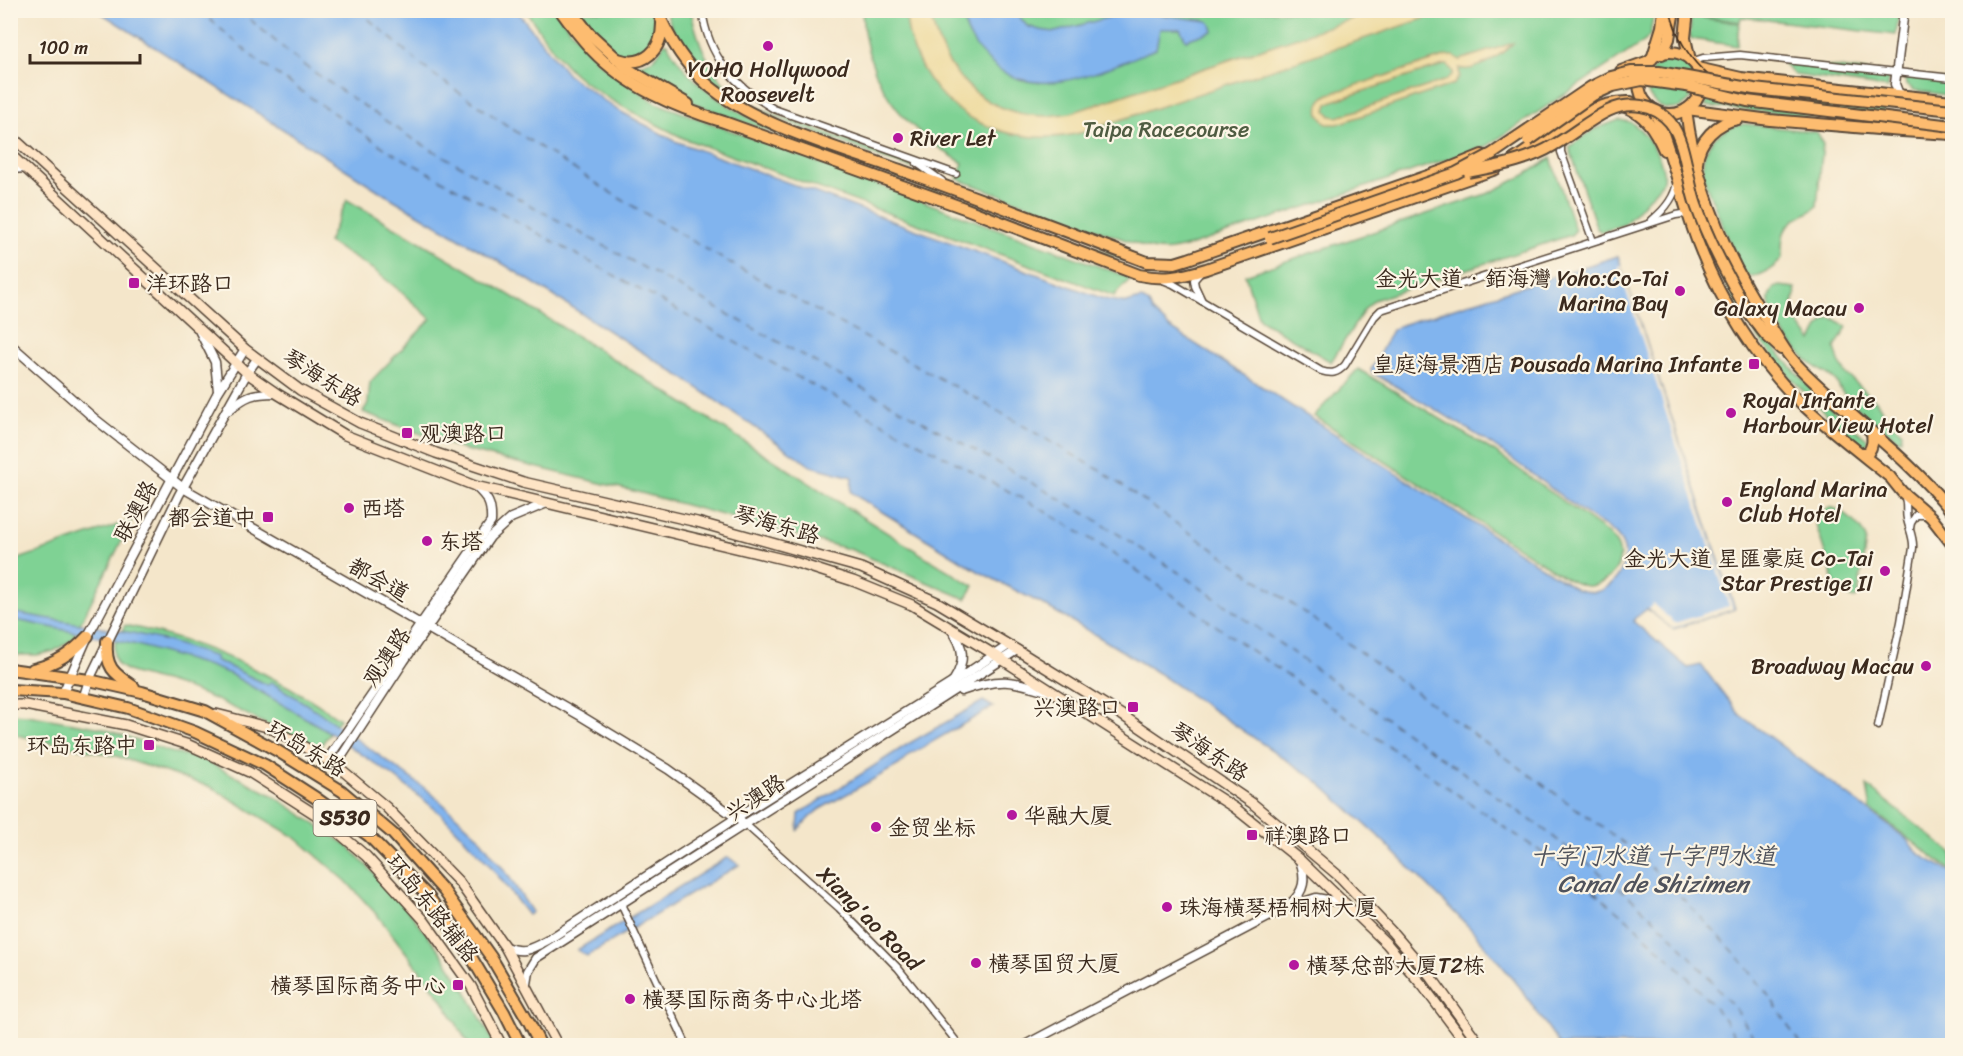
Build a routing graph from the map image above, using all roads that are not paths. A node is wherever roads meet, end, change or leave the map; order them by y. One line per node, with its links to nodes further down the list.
1 (560, 10): 22 (main road)
2 (571, 10): 10 (main road)
3 (702, 10): 30 (street)
4 (1664, 10): 11 (main road)
5 (1674, 10): 11 (main road)
6 (1688, 10): 12 (main road)
7 (1904, 10): 13 (street)
8 (658, 11): 9 (main road)
9 (662, 24): 10 (main road); 39 (main road)
10 (611, 55): 22 (main road)
11 (1654, 58): 12 (main road); 17 (main road); 43 (main road)
12 (1694, 64): 13 (street); 15 (main road); 18 (main road)
13 (1896, 72): 14 (street); 15 (street)
14 (1953, 78)
15 (1906, 96): 16 (main road)
16 (1953, 101)
17 (1650, 106): 18 (main road); 20 (main road); 29 (main road)
18 (1687, 110): 21 (main road); 27 (main road)
19 (1953, 110): 36 (main road, bridge)
20 (1585, 113): 23 (main road); 32 (main road)
21 (1755, 118): 25 (main road); 33 (main road)
22 (724, 122): 45 (main road)
23 (1569, 123): 38 (main road); 42 (street)
24 (1953, 126): 38 (main road, bridge)
25 (1953, 134)
26 (10, 135): 49 (main road, 琴海东路)
27 (1691, 147): 29 (main road); 33 (main road)
28 (10, 154): 31 (main road, 琴海东路)
29 (1670, 154): 32 (main road)
30 (911, 159): 35 (street); 39 (street)
31 (28, 169): 34 (street); 47 (main road, 琴海东路)
32 (1674, 169): 37 (main road)
33 (1696, 169): 50 (main road)
34 (10, 170)
35 (956, 174)
36 (1435, 181): 43 (main road, bridge); 50 (main road, bridge)
37 (1677, 182): 40 (main road); 41 (street)
38 (1451, 186): 44 (main road)
39 (952, 188): 43 (main road)
40 (1689, 218): 41 (street); 58 (main road)
41 (1647, 224): 42 (street)
42 (1593, 241): 46 (street)
43 (1147, 262)
44 (1206, 269): 45 (main road); 46 (street)
45 (1156, 277): 46 (street)
46 (1202, 301)
47 (197, 327): 52 (main road, 琴海东路); 54 (street)
48 (10, 344): 61 (street, 都会道)
49 (245, 349): 51 (main road, 琴海东路); 52 (street, 联澳路)
50 (1791, 358): 57 (main road)
51 (257, 359): 53 (street, 联澳路); 74 (main road, 琴海东路)
52 (236, 363): 53 (main road, 琴海东路); 54 (street, 联澳路)
53 (248, 373): 55 (main road, 琴海东路); 56 (street, 联澳路)
54 (218, 393): 61 (street, 联澳路)
55 (276, 393): 56 (street); 62 (main road, 琴海东路)
56 (224, 414): 63 (street, 联澳路)
57 (1872, 432): 58 (main road); 59 (main road)
58 (1861, 453): 60 (main road)
59 (1895, 453): 60 (main road); 66 (main road)
60 (1890, 477): 64 (main road)
61 (172, 479): 63 (street, 都会道); 72 (street, 联澳路)
62 (475, 486): 65 (main road, 琴海东路); 70 (street, 观澳路)
63 (183, 488): 70 (street, 都会道); 73 (street, 联澳路)
64 (1902, 492): 67 (main road); 68 (street)
65 (547, 502): 70 (street, 观澳路); 71 (main road, 琴海东路)
66 (1953, 512)
67 (1931, 517): 68 (street); 69 (main road)
68 (1910, 529): 89 (street)
69 (1953, 544)
70 (424, 625): 90 (street, 观澳路); 91 (street, 都会道)
71 (951, 629): 75 (main road, 琴海东路); 80 (street)
72 (88, 636): 77 (main road); 78 (street, 联澳路)
73 (107, 641): 79 (street, 联澳路); 82 (main road)
74 (1013, 647): 75 (street, 兴澳路); 107 (main road, 琴海东路)
75 (998, 657): 80 (street, 兴澳路); 84 (main road, 琴海东路); 85 (street, 兴澳路)
76 (10, 669): 77 (main road, 环岛东路 / S530)
77 (27, 670): 78 (main road, 环岛东路 / S530)
78 (69, 677): 79 (main road, 环岛东路 / S530); 83 (street, 联澳路)
79 (88, 680): 82 (main road, 环岛东路 / S530); 86 (street, 联澳路)
80 (952, 683): 91 (street, 兴澳路)
81 (10, 690): 83 (main road, 环岛东路 / S530)
82 (142, 692): 88 (main road, 环岛东路 / S530)
83 (63, 693): 86 (main road, 环岛东路 / S530)
84 (1055, 693): 85 (street); 93 (main road, 琴海东路)
85 (949, 695): 92 (street, 兴澳路)
86 (84, 696): 100 (main road, 环岛东路 / S530)
87 (10, 705): 99 (main road, 环岛东路辅路)
88 (205, 711): 90 (main road, 环岛东路辅路); 101 (main road, 环岛东路 / S530)
89 (1878, 726)
90 (331, 763): 97 (main road, 环岛东路辅路)
91 (736, 818): 92 (street, 都会道); 97 (street, 兴澳路)
92 (745, 824): 95 (street, 兴澳路); 104 (street, Xiang'ao Road)
93 (1300, 860): 94 (main road, 琴海东路); 96 (street)
94 (1345, 903): 96 (street); 106 (main road, 琴海东路)
95 (621, 904): 98 (street, 兴澳路); 103 (street)
96 (1286, 908): 105 (street)
97 (505, 947): 98 (main road, 环岛东路辅路)
98 (526, 983): 102 (main road, 环岛东路辅路)
99 (502, 1046)
100 (520, 1046)
101 (541, 1046)
102 (558, 1046)
103 (687, 1046)
104 (960, 1046)
105 (1023, 1046)
106 (1468, 1046)
107 (1481, 1046)

